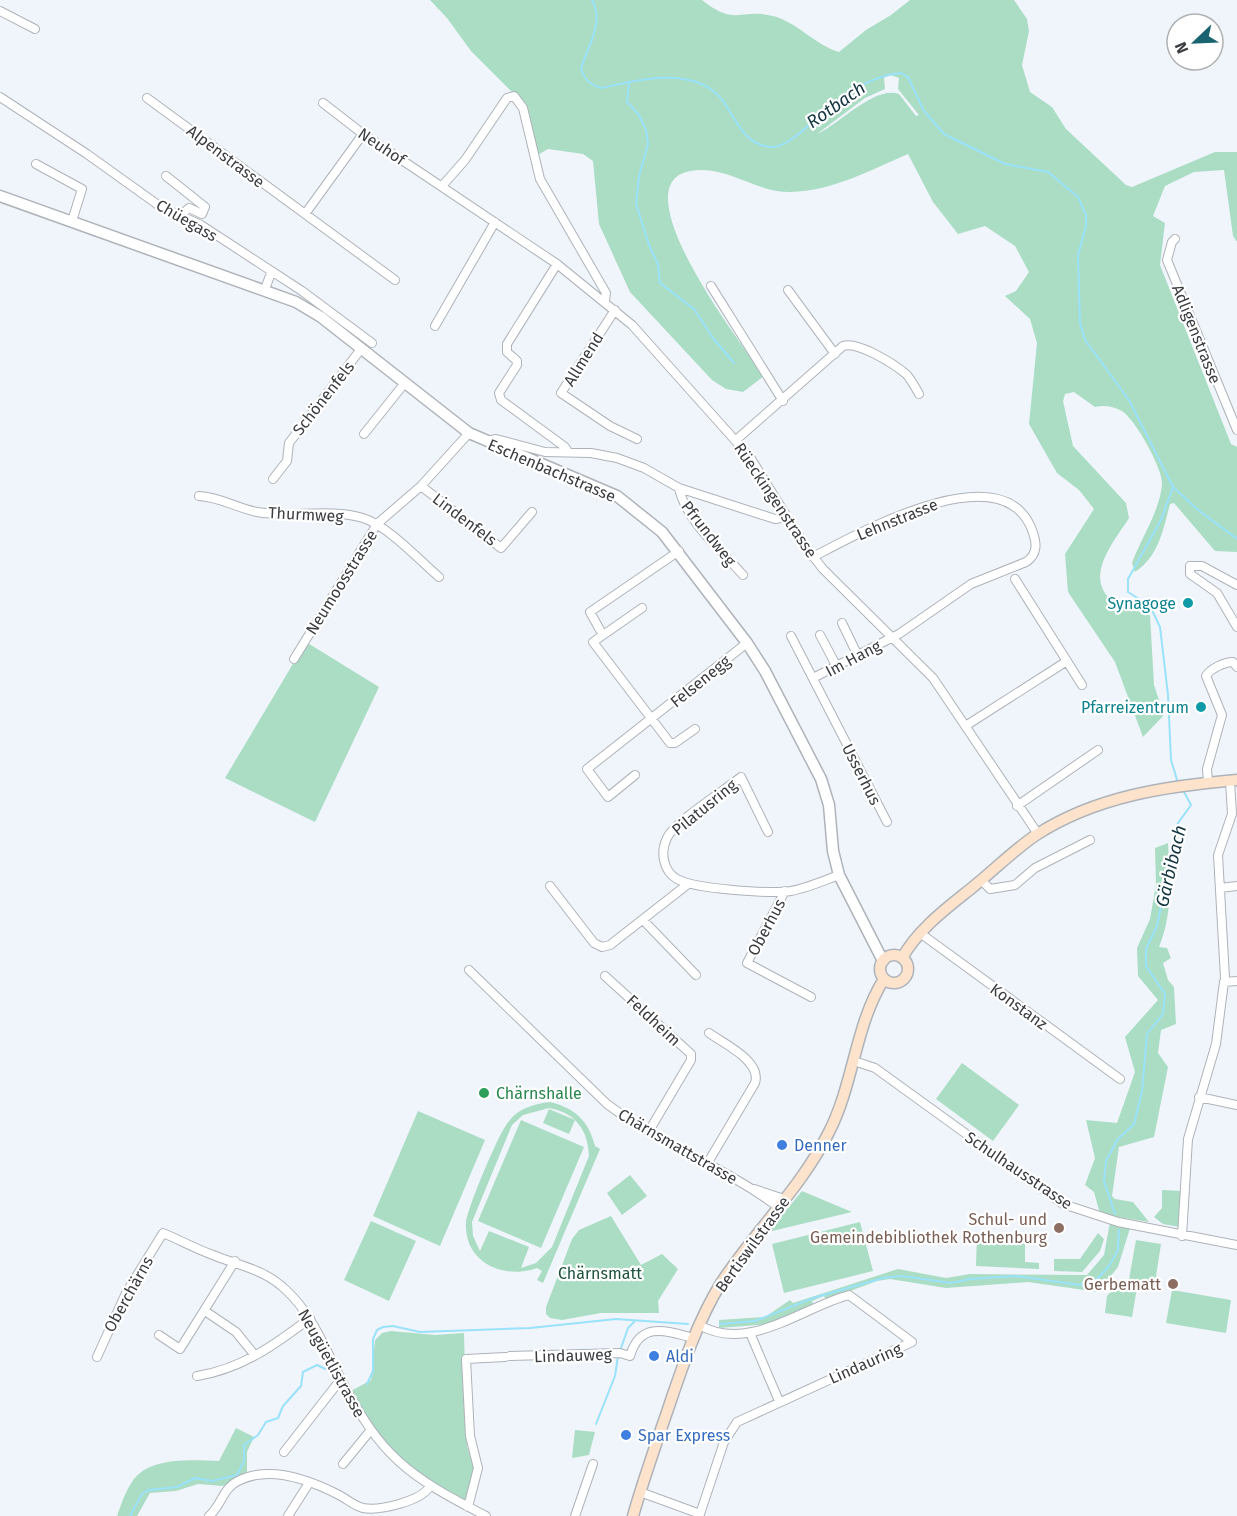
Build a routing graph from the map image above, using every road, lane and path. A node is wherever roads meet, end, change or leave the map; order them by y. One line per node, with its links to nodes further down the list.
1 (0, 11): 2 (street)
2 (35, 29)
3 (0, 97): 12 (street, Chüegass)
4 (147, 98): 11 (street, Alpenstrasse)
5 (323, 104): 6 (street, Neuhof)
6 (363, 134): 9 (street, Neuhof); 11 (street)
7 (36, 164): 13 (street)
8 (166, 176): 12 (street)
9 (442, 186): 14 (street, Rüeckingenstrasse); 22 (street)
10 (0, 196): 13 (street, Eschenbachstrasse)
11 (305, 214): 18 (street, Alpenstrasse)
12 (180, 216): 17 (street, Chüegass)
13 (72, 221): 20 (street, Eschenbachstrasse)
14 (495, 222): 16 (street, Rüeckingenstrasse); 24 (street)
15 (1175, 239): 31 (street, Adligenstrasse)
16 (557, 264): 22 (street, Rüeckingenstrasse); 37 (street)
17 (271, 273): 20 (street); 25 (street, Chüegass)
18 (395, 280)
19 (711, 286): 30 (street)
20 (265, 289): 26 (street, Eschenbachstrasse)
21 (788, 290): 27 (street)
22 (604, 301): 23 (street, Rüeckingenstrasse)
23 (615, 310): 34 (street, Allmend); 35 (street, Rüeckingenstrasse)
24 (435, 326)
25 (372, 343)
26 (361, 349): 28 (street, Eschenbachstrasse); 38 (street, Schönenfels)
27 (835, 354): 29 (street); 30 (street)
28 (404, 384): 32 (street, Eschenbachstrasse); 33 (street)
29 (919, 394)
30 (783, 400): 35 (street)
31 (1237, 430)
32 (469, 433): 36 (street, Eschenbachstrasse); 39 (street, Neumoosstrasse)
33 (364, 434)
34 (637, 440)
35 (736, 440): 43 (street, Rüeckingenstrasse)
36 (485, 442): 37 (street, Pfrundweg); 45 (street, Eschenbachstrasse)
37 (568, 452): 40 (street, Pfrundweg)
38 (273, 479)
39 (422, 486): 42 (street, Lindenfels); 44 (street, Neumoosstrasse)
40 (679, 488): 43 (street, Pfrundweg); 47 (street, Pfrundweg)
41 (200, 496): 44 (street, Thurmweg)
42 (532, 512)
43 (787, 517): 46 (street, Rüeckingenstrasse)
44 (377, 524): 48 (street); 60 (street, Neumoosstrasse)
45 (678, 551): 54 (street); 58 (street, Eschenbachstrasse)
46 (813, 557): 57 (street, Rüeckingenstrasse); 57 (street, Lehnstrasse)
47 (743, 575)
48 (439, 577)
49 (1015, 579): 61 (street)
50 (1236, 585): 53 (street)
51 (642, 608): 66 (street, Felsenegg)
52 (842, 623): 59 (street)
53 (1237, 627)
54 (600, 630)
55 (820, 635): 62 (street)
56 (791, 636): 64 (street, Im Hang)
57 (893, 637): 59 (street, Im Hang); 67 (street, Rüeckingenstrasse)
58 (747, 643): 66 (street, Felsenegg); 79 (street, Eschenbachstrasse)
59 (858, 656): 62 (street, Im Hang)
60 (294, 658)
61 (1066, 661): 65 (street); 67 (street)
62 (837, 667): 64 (street, Im Hang)
63 (1237, 667): 73 (street)
64 (813, 678): 68 (street, Im Hang)
65 (1082, 685)
66 (652, 720): 69 (street, Felsenegg); 71 (street, Felsenegg)
67 (967, 725): 74 (street, Rüeckingenstrasse)
68 (837, 726): 75 (street, Usserhus)
69 (695, 729)
70 (1098, 750): 74 (street)
71 (635, 775)
72 (1234, 780): 73 (main road); 84 (street)
73 (1208, 783): 77 (main road)
74 (1017, 806): 77 (street, Rüeckingenstrasse)
75 (887, 822)
76 (768, 832): 81 (street, Pilatusring)
77 (1038, 834): 80 (main road)
78 (1090, 840): 80 (street)
79 (839, 875): 85 (street); 89 (street, Eschenbachstrasse)
80 (981, 880): 87 (main road)
81 (688, 884): 85 (street); 86 (street)
82 (550, 886): 86 (street)
83 (1237, 886): 84 (street)
84 (1220, 888): 94 (street)
85 (785, 891): 96 (street, Oberhus)
86 (643, 920): 91 (street)
87 (920, 933): 88 (main road); 99 (street, Konstanz)
88 (902, 958): 89 (main road); 93 (main road)
89 (883, 961): 93 (main road)
90 (469, 970): 102 (street, Chärnsmattstrasse)
91 (696, 975)
92 (605, 976): 102 (street, Feldheim)
93 (884, 979): 98 (main road, Bertiswilstrasse)
94 (1225, 980): 95 (street); 100 (street)
95 (1237, 981)
96 (811, 997)
97 (709, 1033): 103 (street, Feldheim)
98 (854, 1061): 104 (main road, Bertiswilstrasse); 106 (street, Schulhausstrasse)
99 (1120, 1079)
100 (1199, 1096): 101 (street); 106 (street)
101 (1237, 1105)
102 (649, 1131): 103 (street, Chärnsmattstrasse)
103 (707, 1164): 104 (street, Chärnsmattstrasse)
104 (781, 1203): 111 (main road, Bertiswilstrasse)
105 (163, 1233): 108 (street, Neugüetlistrasse); 116 (street, Oberchärns)
106 (1182, 1236): 107 (street, Schulhausstrasse)
107 (1237, 1245)
108 (236, 1261): 109 (street); 110 (street, Neugüetlistrasse)
109 (205, 1311): 113 (street); 115 (street)
110 (310, 1318): 117 (street); 118 (street, Neugüetlistrasse)
111 (699, 1325): 112 (street, Lindauring); 114 (main road, Bertiswilstrasse)
112 (750, 1333): 119 (street); 119 (street, Lindauring)
113 (159, 1335)
114 (693, 1338): 126 (main road, Bertiswilstrasse); 127 (street, Lindauweg)
115 (253, 1353)
116 (97, 1357)
117 (197, 1376)
118 (341, 1380): 120 (street, Neugüetlistrasse); 121 (street)
119 (779, 1401): 126 (street, Lindauring)
120 (369, 1431): 122 (street); 125 (street, Neugüetlistrasse)
121 (284, 1452)
122 (343, 1464)
123 (593, 1464): 131 (street)
124 (309, 1483): 125 (street); 128 (street); 129 (street)
125 (430, 1486): 127 (street, Neugüetlistrasse)
126 (640, 1492): 132 (main road, Bertiswilstrasse)
127 (468, 1507): 130 (street, Neugüetlistrasse)
128 (209, 1516)
129 (288, 1516)
130 (486, 1516)
131 (575, 1516)
132 (633, 1516)

